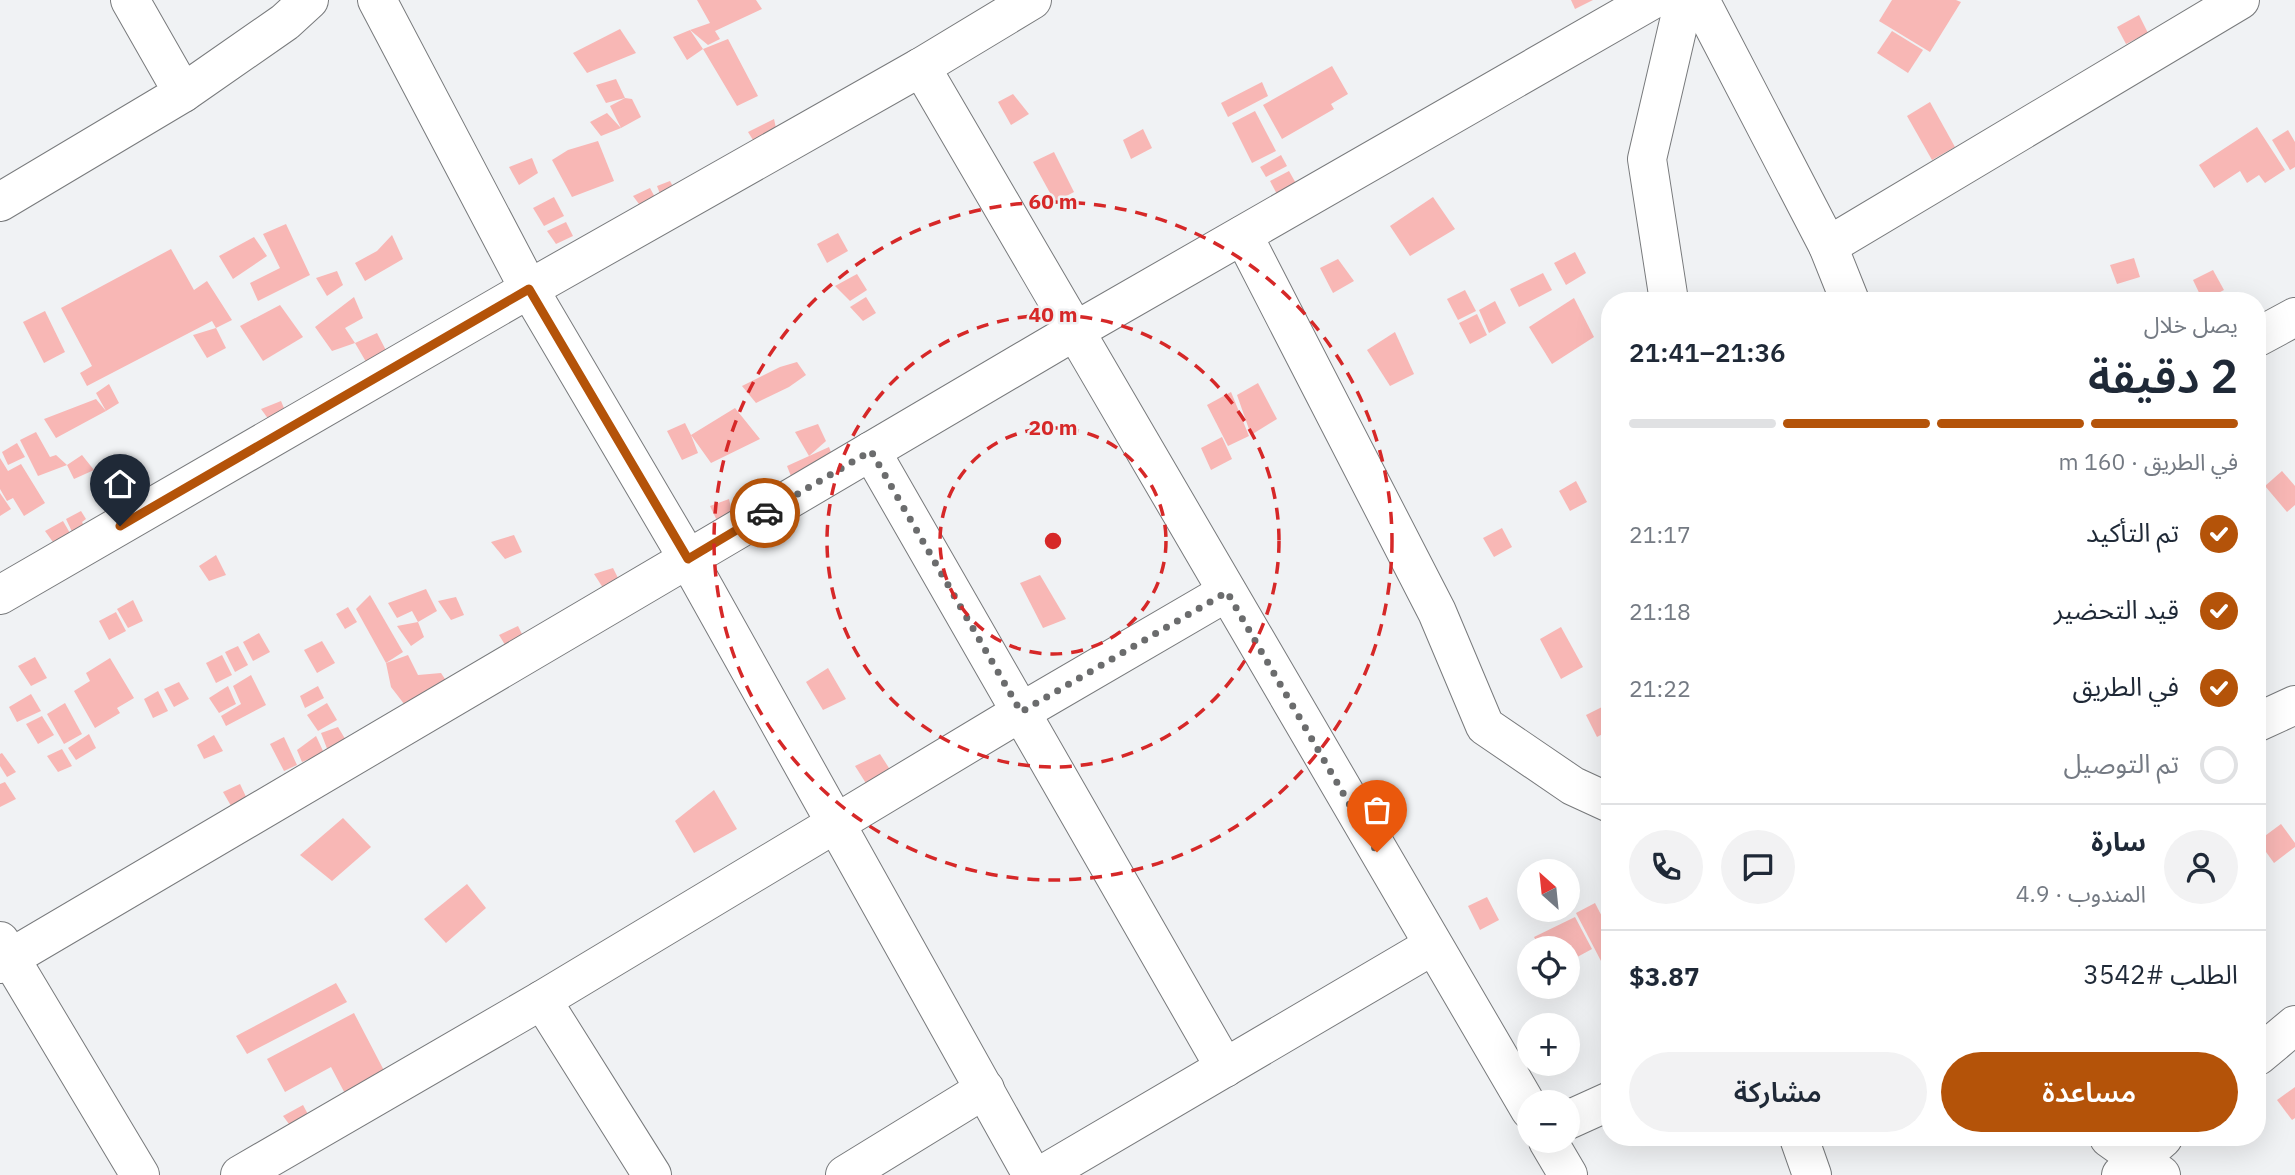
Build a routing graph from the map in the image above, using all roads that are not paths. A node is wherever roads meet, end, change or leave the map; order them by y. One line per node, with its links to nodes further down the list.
1 (130, 0): 10 (street)
2 (309, 0): 10 (street)
3 (377, 0): 14 (street)
4 (1652, 0): 12 (street)
5 (1684, 0): 15 (street)
6 (1700, 0): 13 (street)
7 (2240, 0): 13 (street)
8 (1008, 6): 9 (street)
9 (921, 67): 14 (street); 18 (street)
10 (183, 93): 11 (street)
11 (0, 202)
12 (1243, 235): 18 (street); 27 (street)
13 (1828, 246): 16 (street)
14 (529, 289): 21 (street); 23 (street)
15 (1668, 292)
16 (1846, 292)
17 (2295, 317): 19 (street)
18 (1075, 331): 20 (street); 22 (street)
19 (2266, 333)
20 (871, 451): 21 (street); 25 (street)
21 (688, 559): 28 (street); 30 (street)
22 (1227, 592): 25 (street); 29 (street)
23 (0, 595)
24 (2295, 705): 26 (street)
25 (1021, 712): 28 (street); 34 (street)
26 (2266, 718)
27 (1601, 799)
28 (836, 823): 31 (street); 35 (street)
29 (1432, 946): 34 (street); 36 (street)
30 (3, 954): 41 (street)
31 (542, 1000): 42 (street); 43 (street)
32 (2295, 1025): 33 (street)
33 (2266, 1049)
34 (1225, 1068): 46 (street)
35 (985, 1089): 44 (street); 45 (street)
36 (1518, 1090)
37 (1601, 1105): 38 (street)
38 (1580, 1115)
39 (1802, 1146): 48 (street)
40 (1555, 1153): 47 (street)
41 (140, 1175)
42 (240, 1175)
43 (652, 1175)
44 (845, 1175)
45 (1032, 1175)
46 (1042, 1175)
47 (1568, 1175)
48 (1812, 1175)

